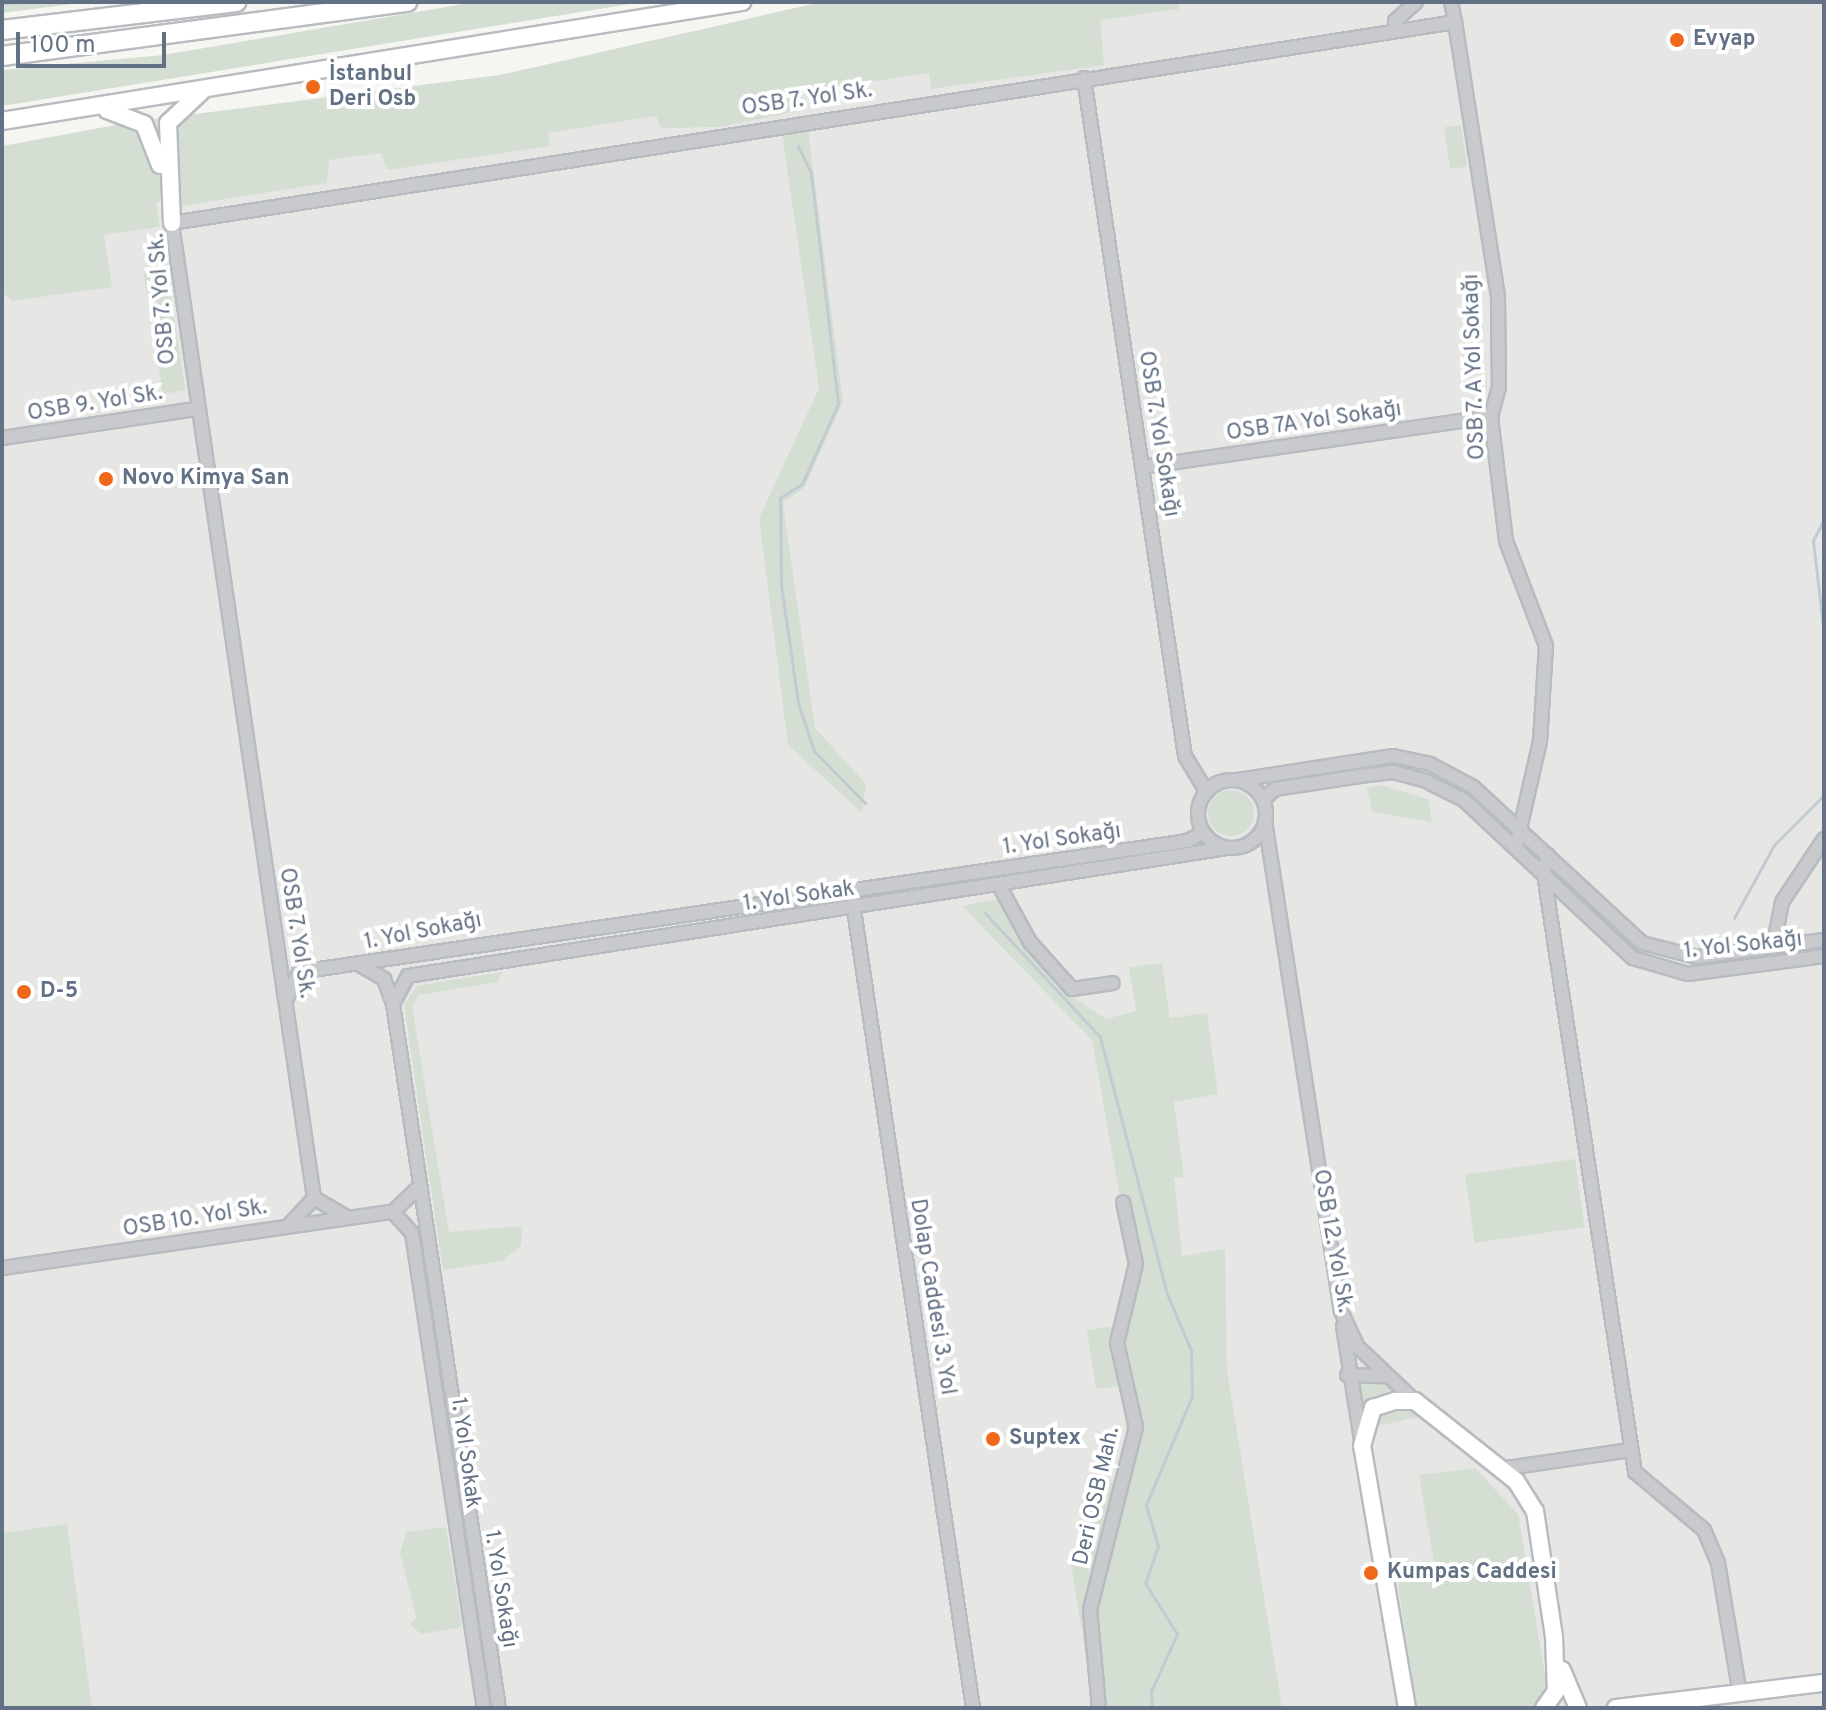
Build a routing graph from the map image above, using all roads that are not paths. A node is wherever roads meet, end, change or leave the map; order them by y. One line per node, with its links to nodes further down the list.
1 (236, 2): 7 (highway)
2 (407, 2): 9 (highway)
3 (742, 2): 11 (main road)
4 (1416, 2): 8 (street)
5 (1451, 2): 6 (street, OSB 7. A Yol Sokağı)
6 (1455, 22): 8 (street); 16 (street, OSB 7. A Yol Sokağı)
7 (2, 30)
8 (1396, 30): 10 (street)
9 (2, 56)
10 (1084, 78): 14 (street, OSB 7. Yol Sk.); 18 (street, OSB 7. Yol Sokağı)
11 (211, 88): 12 (main road); 14 (main road)
12 (98, 109): 13 (main road); 14 (main road)
13 (2, 121)
14 (172, 223): 15 (street, OSB 7. Yol Sk.)
15 (195, 409): 17 (street, OSB 9. Yol Sk.); 38 (street, OSB 7. Yol Sk.)
16 (1491, 417): 18 (street, OSB 7A Yol Sokağı); 23 (street, OSB 7. A Yol Sokağı)
17 (2, 438)
18 (1142, 467): 20 (street, OSB 7. Yol Sokağı)
19 (1238, 780): 20 (street); 21 (street); 23 (street)
20 (1206, 791): 24 (street)
21 (1263, 800): 22 (street); 27 (street, 1. Yol Sokağı)
22 (1265, 821): 26 (street); 30 (street, OSB 12. Yol Sk.)
23 (1521, 831): 27 (street, OSB 7. A Yol Sokağı); 29 (street)
24 (1203, 833): 28 (street); 33 (street, 1. Yol Sokağı)
25 (1824, 839): 36 (street)
26 (1253, 841): 28 (street); 30 (street)
27 (1516, 847): 31 (street, 1. Yol Sokağı)
28 (1227, 848): 32 (street, 1. Yol Sokak)
29 (1548, 855): 31 (street); 36 (street)
30 (1274, 861): 52 (street, OSB 12. Yol Sk.)
31 (1544, 874): 37 (street, 1. Yol Sokağı); 57 (street)
32 (1000, 887): 34 (street, 1. Yol Sokak); 41 (street)
33 (851, 892): 34 (street, Dolap Caddesi 3. Yol); 39 (street, 1. Yol Sokağı)
34 (854, 910): 43 (street, 1. Yol Sokak); 66 (street, Dolap Caddesi 3. Yol)
35 (1824, 940): 36 (street)
36 (1773, 948)
37 (1824, 956)
38 (278, 958): 40 (street); 42 (street, OSB 7. Yol Sk.)
39 (357, 964): 40 (street); 43 (street, 1. Yol Sokağı)
40 (299, 972): 42 (street)
41 (1113, 983)
42 (286, 999): 45 (street, OSB 7. Yol Sk.)
43 (393, 1004): 44 (street, 1. Yol Sokağı)
44 (420, 1186): 47 (street); 51 (street, 1. Yol Sokağı)
45 (314, 1198): 48 (street); 49 (street)
46 (1123, 1202): 67 (street, Deri OSB Mah.)
47 (393, 1212): 48 (street, OSB 10. Yol Sk.); 51 (street, 1. Yol Sokak)
48 (345, 1216): 49 (street, OSB 10. Yol Sk.)
49 (288, 1226): 50 (street, OSB 10. Yol Sk.)
50 (2, 1268)
51 (425, 1276): 64 (street, 1. Yol Sokak); 65 (street, 1. Yol Sokağı)
52 (1341, 1311): 53 (street); 54 (street, OSB 12. Yol Sk.)
53 (1347, 1375): 54 (street); 56 (street)
54 (1385, 1377): 55 (street, OSB 12. Yol Sk.)
55 (1415, 1401): 56 (main road); 58 (main road, OSB 12. Yol Sk.)
56 (1362, 1446): 60 (main road)
57 (1631, 1450): 58 (street); 62 (street)
58 (1500, 1469): 59 (main road, OSB 12. Yol Sk.)
59 (1554, 1637): 63 (main road); 70 (main road)
60 (1398, 1671): 68 (main road); 69 (main road)
61 (1824, 1683): 62 (main road)
62 (1740, 1694): 71 (main road)
63 (1573, 1705)
64 (484, 1708)
65 (499, 1708)
66 (973, 1708)
67 (1099, 1708)
68 (1399, 1708)
69 (1407, 1708)
70 (1544, 1708)
71 (1616, 1708)

